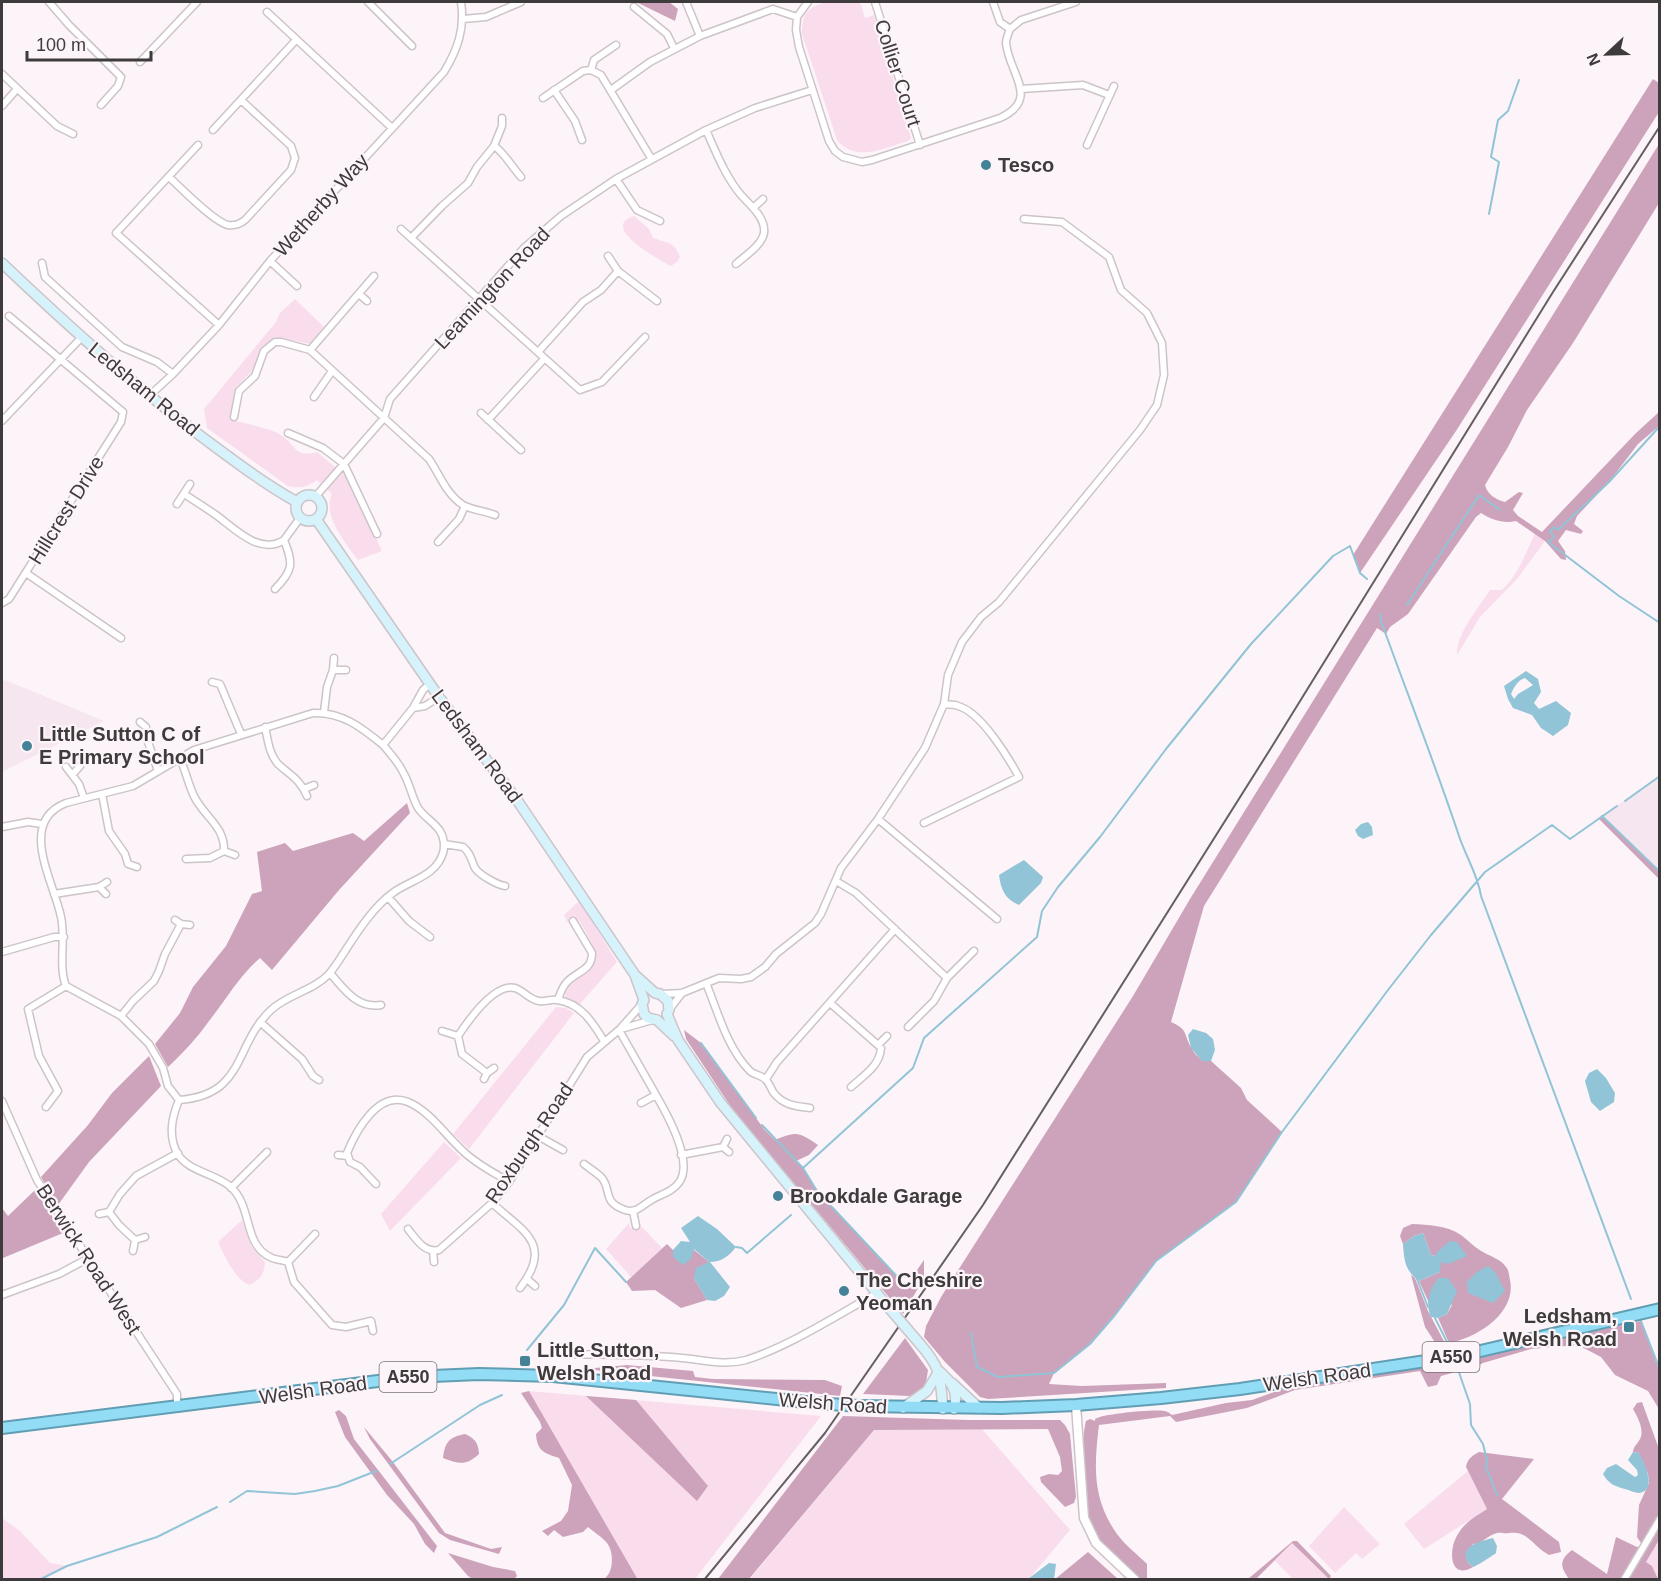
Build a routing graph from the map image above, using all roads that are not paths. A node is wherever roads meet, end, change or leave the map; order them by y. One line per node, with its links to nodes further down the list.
1 (49, 2): 35 (street)
2 (197, 2): 23 (street)
3 (368, 2): 21 (street)
4 (461, 2): 16 (street, Wetherby Way)
5 (521, 2): 16 (street)
6 (686, 2): 18 (street)
7 (772, 2): 13 (street)
8 (808, 2): 15 (street)
9 (875, 2): 44 (street, Collier Court)
10 (993, 2): 17 (street)
11 (1076, 2): 17 (street)
12 (634, 7): 22 (street)
13 (773, 9): 15 (street); 18 (street)
14 (267, 12): 19 (street)
15 (796, 17): 31 (street)
16 (463, 19): 38 (street, Wetherby Way)
17 (1010, 29): 28 (street)
18 (700, 36): 22 (street)
19 (296, 40): 34 (street); 38 (street)
20 (616, 45): 24 (street)
21 (412, 46)
22 (674, 48): 30 (street)
23 (140, 62)
24 (591, 70): 29 (street); 30 (street)
25 (2, 74): 27 (street)
26 (1114, 86): 32 (street)
27 (17, 89): 36 (street); 41 (street)
28 (1021, 89): 32 (street); 44 (street)
29 (554, 90): 33 (street); 42 (street)
30 (611, 90): 47 (street)
31 (812, 90): 40 (street, Leamington Road); 44 (street)
32 (1109, 95): 45 (street)
33 (543, 98)
34 (241, 100): 39 (street); 48 (street)
35 (101, 105)
36 (2, 106)
37 (502, 118): 46 (street)
38 (392, 128): 58 (street, Wetherby Way)
39 (213, 130)
40 (706, 130): 47 (street, Leamington Road); 52 (street)
41 (73, 134)
42 (582, 140)
43 (198, 145): 48 (street)
44 (920, 145)
45 (1087, 145)
46 (494, 146): 49 (street); 56 (street)
47 (651, 158): 50 (street, Leamington Road)
48 (169, 177): 70 (street)
49 (520, 177)
50 (616, 179): 54 (street); 66 (street, Leamington Road)
51 (763, 199): 52 (street)
52 (753, 208): 61 (street)
53 (1024, 219): 114 (street)
54 (660, 221)
55 (401, 229): 56 (street)
56 (411, 238): 66 (street)
57 (608, 256): 62 (street)
58 (270, 261): 64 (street); 70 (street, Wetherby Way)
59 (2, 263): 72 (main road, Ledsham Road)
60 (42, 263): 78 (street, Ledsham Road)
61 (736, 264)
62 (618, 271): 68 (street); 74 (street)
63 (374, 276): 65 (street)
64 (297, 286)
65 (359, 294): 67 (street); 73 (street)
66 (479, 299): 74 (street); 84 (street, Leamington Road)
67 (367, 301)
68 (657, 301)
69 (9, 316): 75 (street, Ledsham Road)
70 (219, 325): 78 (street, Wetherby Way)
71 (645, 337): 76 (street)
72 (81, 338): 75 (street); 79 (main road, Ledsham Road)
73 (310, 350): 77 (street); 83 (street)
74 (538, 352): 76 (street)
75 (61, 359): 81 (street, Ledsham Road); 86 (street)
76 (544, 359): 85 (street)
77 (332, 371): 80 (street); 84 (street)
78 (173, 374): 79 (street, Wetherby Way)
79 (149, 396): 93 (main road, Ledsham Road)
80 (314, 397)
81 (123, 412): 102 (street, Hillcrest Drive)
82 (481, 413): 85 (street)
83 (234, 417)
84 (384, 418): 89 (street, Leamington Road); 95 (street)
85 (488, 420): 88 (street)
86 (2, 421)
87 (288, 432): 89 (street)
88 (521, 450)
89 (344, 464): 92 (street, Leamington Road); 99 (street)
90 (190, 484): 91 (street)
91 (184, 494): 94 (street); 100 (street)
92 (316, 496): 93 (main road); 98 (main road)
93 (297, 502): 97 (main road)
94 (177, 504)
95 (465, 506): 96 (street); 101 (street)
96 (495, 516)
97 (300, 518): 98 (main road); 100 (street)
98 (316, 519): 112 (main road, Ledsham Road)
99 (377, 534)
100 (284, 540): 104 (street)
101 (438, 542)
102 (26, 573): 106 (street, Hillcrest Drive); 107 (street)
103 (278, 575): 104 (street)
104 (285, 579): 105 (street)
105 (275, 589)
106 (2, 603)
107 (121, 638)
108 (334, 658): 109 (street)
109 (333, 670): 110 (street); 116 (street)
110 (346, 670)
111 (212, 682): 119 (street)
112 (430, 684): 113 (main road, Ledsham Road); 115 (street)
113 (439, 697): 115 (street); 158 (main road, Ledsham Road)
114 (944, 704): 131 (street); 132 (street)
115 (413, 708): 120 (street)
116 (324, 712): 118 (street); 120 (street)
117 (146, 724): 124 (street)
118 (265, 727): 119 (street); 127 (street)
119 (241, 734): 121 (street)
120 (383, 745): 135 (street)
121 (179, 757): 124 (street); 136 (street)
122 (80, 766): 125 (street)
123 (66, 767): 125 (street)
124 (158, 771): 128 (street)
125 (73, 774): 130 (street)
126 (314, 786): 127 (street)
127 (304, 789): 129 (street)
128 (102, 794): 130 (street); 139 (street)
129 (308, 796)
130 (84, 798): 133 (street)
131 (878, 819): 140 (street); 149 (street)
132 (924, 823)
133 (42, 824): 134 (street); 146 (street)
134 (2, 827)
135 (444, 844): 142 (street); 148 (street)
136 (224, 851): 137 (street); 138 (street)
137 (235, 855)
138 (186, 859)
139 (137, 867)
140 (836, 881): 152 (street); 160 (street)
141 (107, 882): 144 (street)
142 (494, 883): 143 (street); 145 (street)
143 (505, 886)
144 (99, 887): 146 (street); 147 (street)
145 (494, 893)
146 (54, 894): 154 (street)
147 (106, 894)
148 (388, 897): 153 (street); 157 (street)
149 (997, 919)
150 (573, 921): 164 (street)
151 (190, 925): 171 (street)
152 (894, 929): 159 (street); 166 (street)
153 (438, 936)
154 (64, 937): 156 (street); 161 (street)
155 (974, 951): 159 (street)
156 (2, 952)
157 (330, 973): 168 (street); 173 (street)
158 (635, 975): 162 (main road, Ledsham Road); 165 (main road, Ledsham Road)
159 (947, 978): 174 (street)
160 (706, 983): 163 (street); 183 (street)
161 (66, 986): 171 (street); 190 (street)
162 (658, 993): 163 (street); 165 (main road); 169 (main road, Ledsham Road)
163 (682, 993): 169 (street)
164 (558, 1000): 177 (street); 180 (street)
165 (643, 1002): 172 (main road, Ledsham Road); 175 (street, Roxburgh Road)
166 (830, 1003): 181 (street); 183 (street)
167 (381, 1005): 168 (street)
168 (372, 1006): 170 (street)
169 (668, 1012): 172 (main road); 179 (main road, Ledsham Road)
170 (371, 1014)
171 (121, 1016): 187 (street)
172 (655, 1020): 175 (street, Roxburgh Road); 179 (main road, Ledsham Road)
173 (260, 1022): 184 (street); 187 (street)
174 (908, 1027)
175 (620, 1030): 180 (street, Roxburgh Road); 186 (street)
176 (442, 1031): 177 (street)
177 (458, 1036): 182 (street)
178 (887, 1036): 181 (street)
179 (678, 1040): 223 (main road, Ledsham Road)
180 (604, 1041): 192 (street, Roxburgh Road)
181 (878, 1045): 185 (street)
182 (494, 1068)
183 (766, 1079): 191 (street)
184 (308, 1082)
185 (851, 1087)
186 (656, 1095): 188 (street); 200 (street)
187 (179, 1100): 198 (street)
188 (641, 1103)
189 (2, 1106): 217 (street, Berwick Road West)
190 (46, 1107)
191 (810, 1108)
192 (538, 1136): 195 (street); 203 (street, Roxburgh Road)
193 (727, 1139): 194 (street)
194 (723, 1147): 197 (street); 200 (street)
195 (563, 1150)
196 (267, 1152): 205 (street)
197 (729, 1152)
198 (178, 1154): 205 (street); 208 (street)
199 (338, 1155): 201 (street)
200 (681, 1155): 207 (street)
201 (348, 1156): 203 (street); 204 (street)
202 (584, 1164): 207 (street)
203 (508, 1182): 206 (street, Roxburgh Road)
204 (376, 1184)
205 (231, 1188): 218 (street)
206 (492, 1203): 216 (street, Roxburgh Road); 220 (street)
207 (633, 1211): 210 (street)
208 (109, 1212): 209 (street); 214 (street)
209 (99, 1214)
210 (636, 1226)
211 (408, 1228): 216 (street)
212 (315, 1234): 218 (street)
213 (145, 1237): 214 (street)
214 (135, 1240): 215 (street)
215 (133, 1251)
216 (433, 1251): 219 (street)
217 (87, 1259): 224 (street); 233 (street, Berwick Road West)
218 (288, 1262): 227 (street)
219 (434, 1262)
220 (527, 1279): 221 (street); 222 (street)
221 (535, 1286)
222 (520, 1288)
223 (876, 1294): 229 (street); 230 (main road, Ledsham Road, bridge)
224 (2, 1295)
225 (1659, 1309): 232 (highway, Welsh Road / A550)
226 (369, 1313): 227 (street)
227 (371, 1322): 228 (street)
228 (373, 1331)
229 (564, 1354)
230 (939, 1371): 231 (main road, Ledsham Road); 234 (main road); 235 (main road, Ledsham Road)
231 (952, 1383): 235 (main road); 236 (main road, Ledsham Road)
232 (1076, 1405): 236 (highway, Welsh Road / A550); 239 (street)
233 (177, 1407): 234 (highway, Welsh Road / A550, bridge); 237 (highway, Welsh Road / A550)
234 (903, 1408): 235 (highway, Welsh Road / A550)
235 (949, 1408): 236 (highway, Welsh Road / A550)
236 (979, 1408)
237 (2, 1428)
238 (1659, 1519): 240 (street)
239 (1135, 1580)
240 (1624, 1580)

